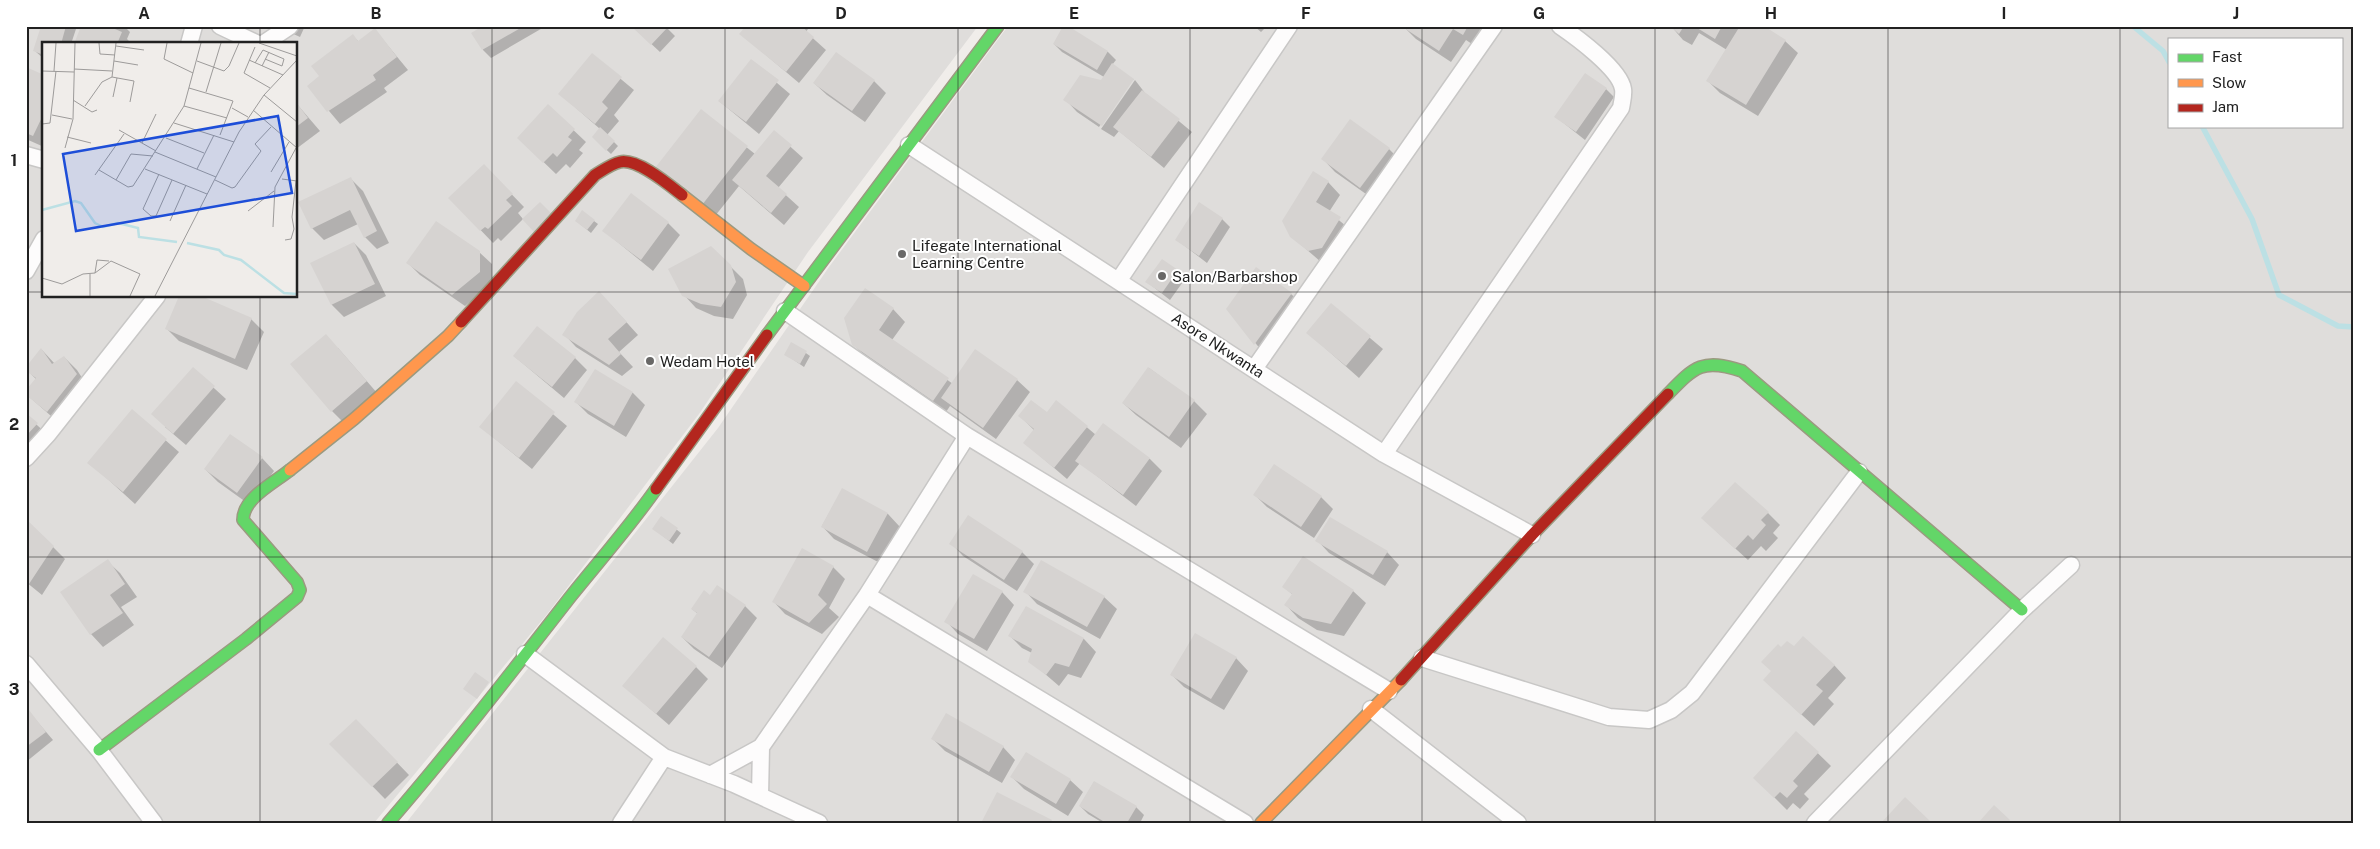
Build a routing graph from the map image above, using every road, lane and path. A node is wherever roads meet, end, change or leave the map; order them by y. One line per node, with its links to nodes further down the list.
1 (194, 26): 8 (street)
2 (220, 26): 9 (street)
3 (290, 26): 10 (street)
4 (998, 26): 11 (street)
5 (1289, 26): 16 (street)
6 (1494, 26): 20 (street)
7 (1560, 26): 22 (street)
8 (190, 42)
9 (254, 42)
10 (266, 42)
11 (909, 145): 16 (street, Asore Nkwanta); 17 (street)
12 (26, 154): 13 (street)
13 (42, 159)
14 (42, 242): 15 (street)
15 (26, 271)
16 (1119, 280): 20 (street, Asore Nkwanta)
17 (804, 286): 19 (street); 35 (street)
18 (155, 298): 23 (street)
19 (785, 311): 21 (street); 29 (street)
20 (1254, 369): 22 (street, Asore Nkwanta)
21 (967, 436): 27 (street); 32 (street)
22 (1384, 454): 25 (street, Asore Nkwanta)
23 (26, 458)
24 (1859, 472): 25 (street); 28 (street); 30 (street)
25 (1532, 535): 30 (street)
26 (2071, 565): 28 (street)
27 (867, 595): 34 (street); 44 (street)
28 (2022, 610): 46 (street)
29 (525, 654): 36 (street); 41 (street)
30 (1422, 658): 32 (street)
31 (26, 664): 35 (street)
32 (1389, 691): 33 (street)
33 (1371, 710): 39 (street); 45 (street)
34 (761, 747): 37 (street); 38 (street)
35 (99, 750): 40 (street)
36 (664, 757): 37 (street); 42 (street)
37 (710, 775): 38 (street)
38 (760, 796): 43 (street)
39 (1511, 821)
40 (154, 823)
41 (388, 823)
42 (621, 823)
43 (819, 823)
44 (1246, 823)
45 (1261, 823)
46 (1815, 823)

